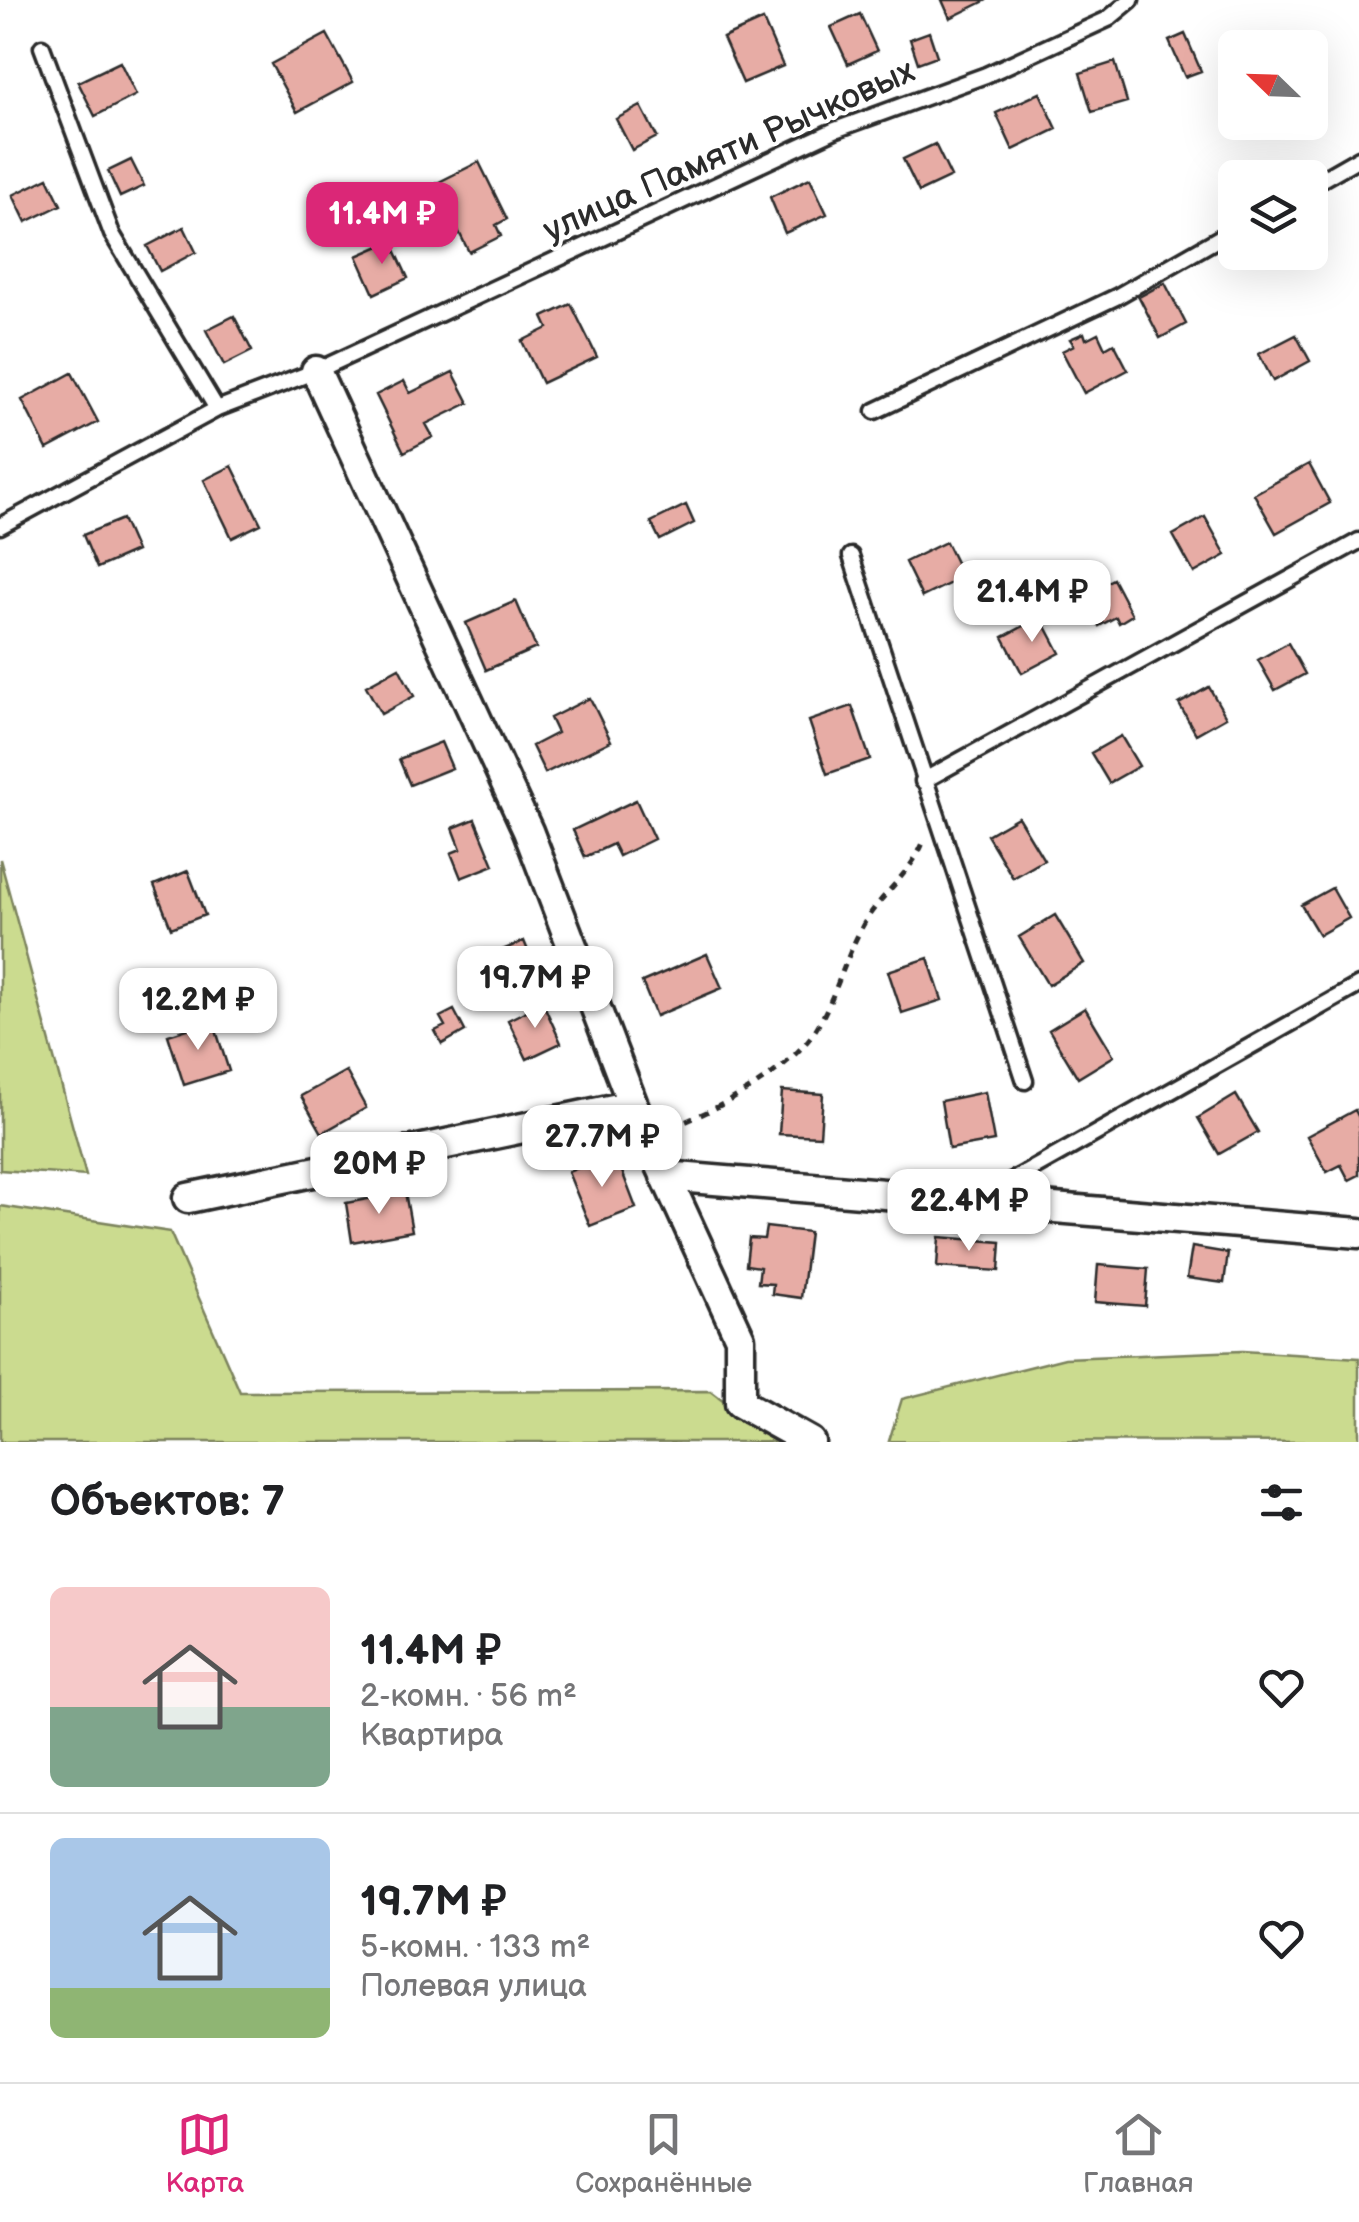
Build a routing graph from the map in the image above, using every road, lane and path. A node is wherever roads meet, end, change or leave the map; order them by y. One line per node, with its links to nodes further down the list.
1 (1131, 0): 6 (lane, улица Памяти Рычковых)
2 (42, 47): 7 (lane)
3 (1359, 158): 4 (lane)
4 (1328, 176)
5 (1218, 239): 8 (lane)
6 (316, 371): 7 (lane, улица Памяти Рычковых); 16 (street)
7 (217, 409): 9 (lane, улица Памяти Рычковых)
8 (875, 411)
9 (0, 526)
10 (1359, 540): 12 (lane)
11 (850, 556): 12 (lane)
12 (923, 781): 15 (lane)
13 (928, 831): 17 (path)
14 (1359, 985): 19 (lane)
15 (1025, 1081)
16 (633, 1106): 17 (street); 18 (street)
17 (665, 1176): 19 (street); 21 (street)
18 (188, 1198)
19 (972, 1203): 20 (street)
20 (1359, 1233)
21 (810, 1442)

